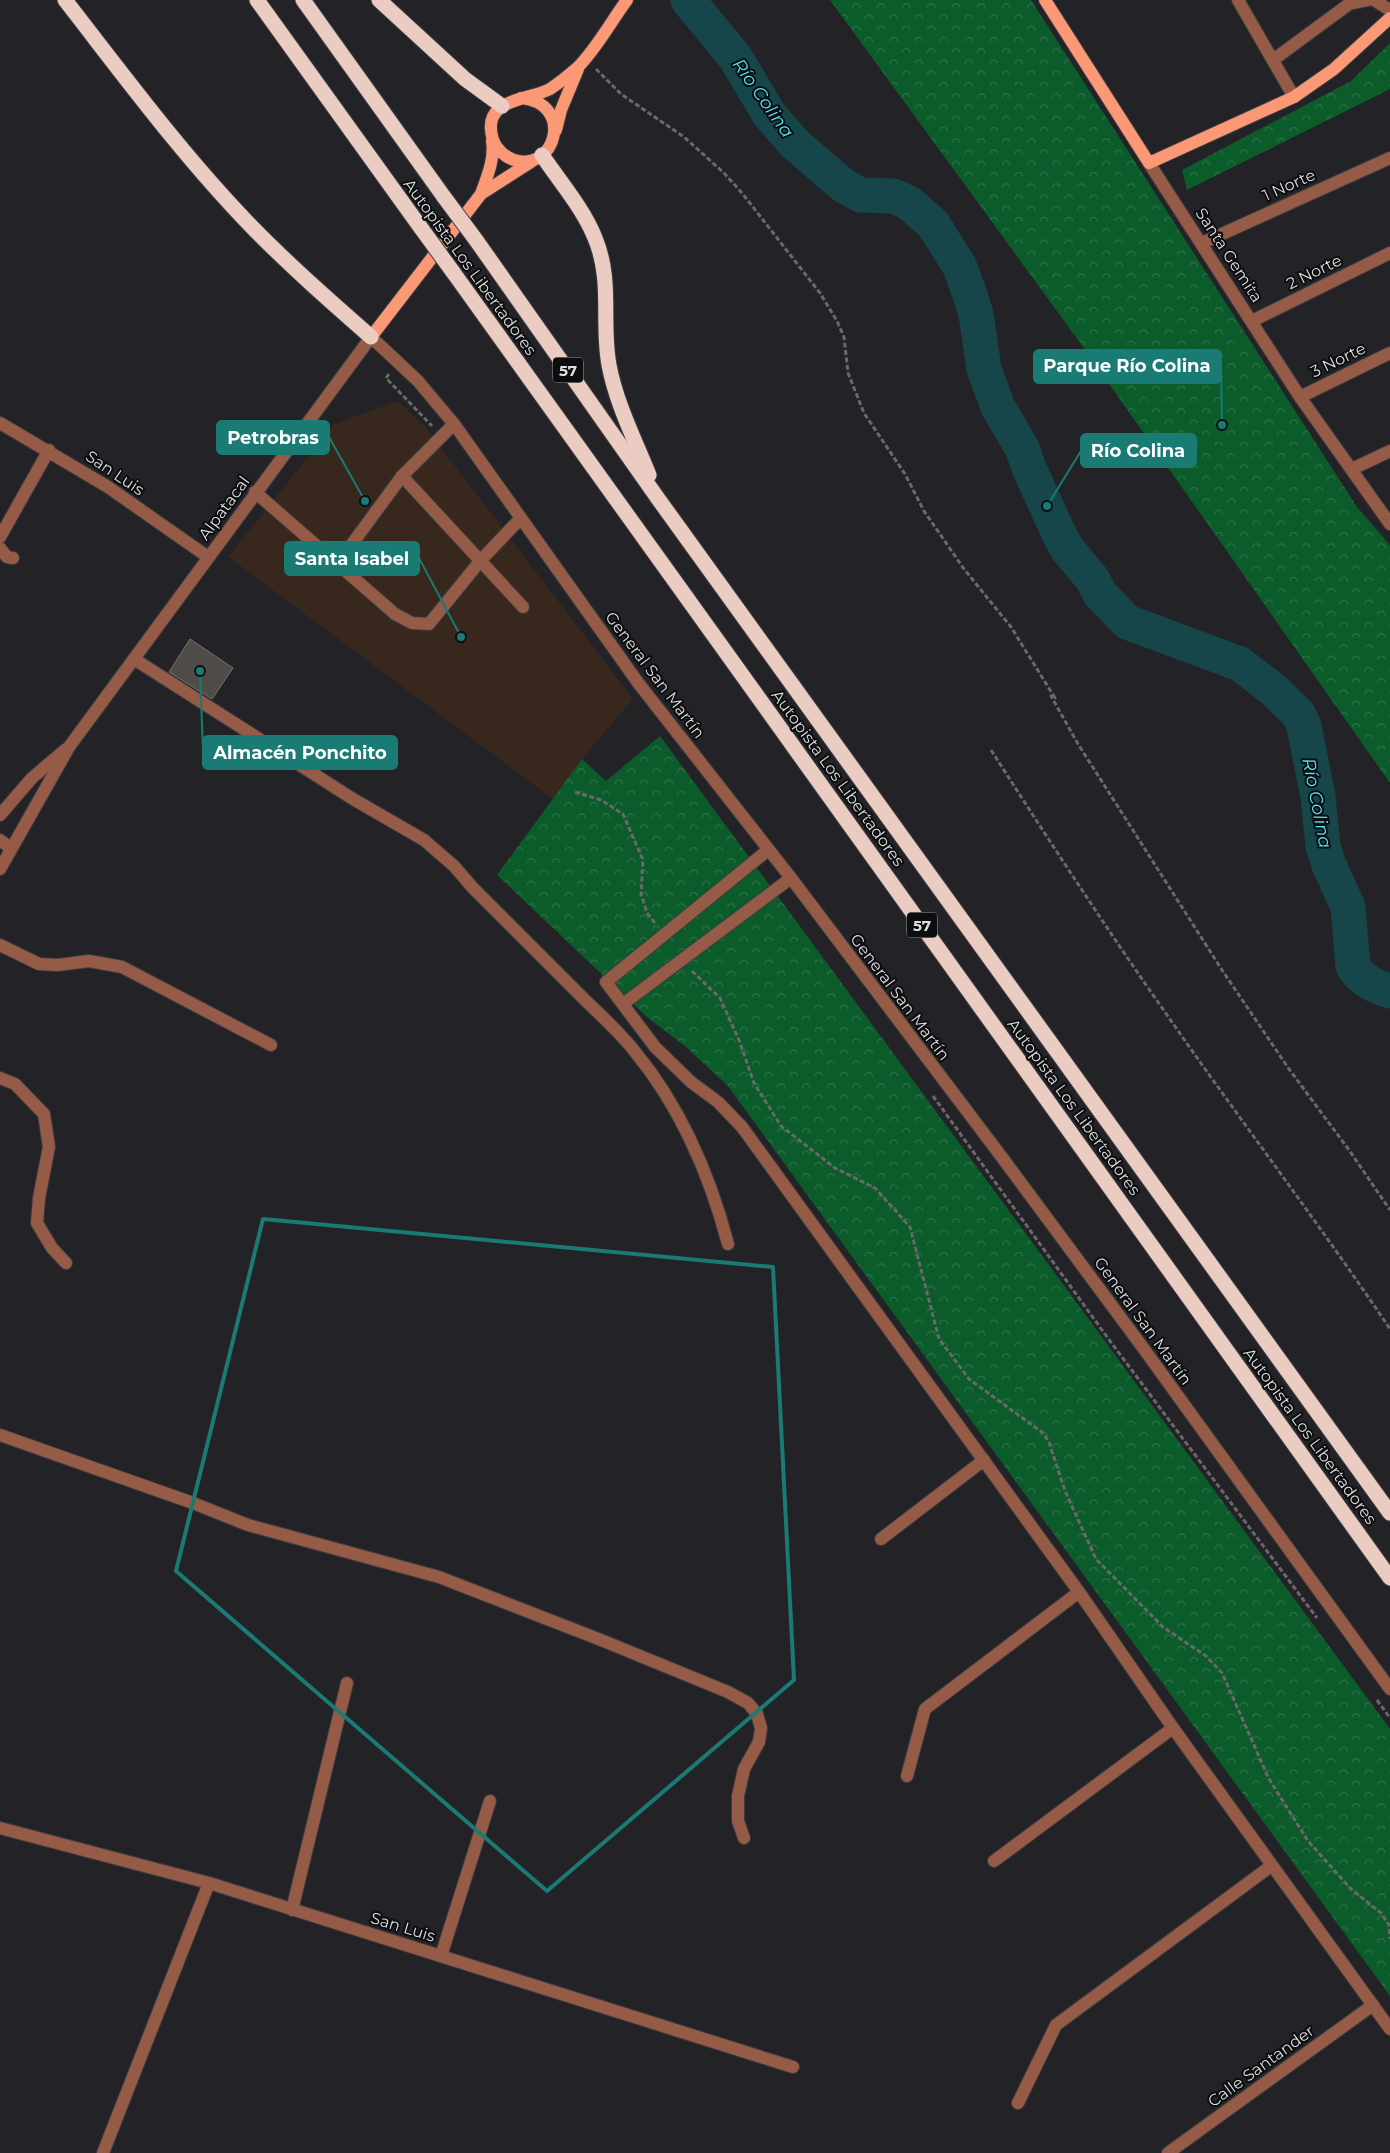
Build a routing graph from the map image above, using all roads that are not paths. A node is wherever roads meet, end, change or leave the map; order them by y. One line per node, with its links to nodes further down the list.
1 (65, 0): 26 (highway)
2 (257, 0): 64 (highway, Autopista Los Libertadores / 57, bridge)
3 (303, 0): 36 (highway, Autopista Los Libertadores / 57, bridge)
4 (379, 0): 16 (highway)
5 (627, 0): 13 (main road, Alpatacal)
6 (1045, 0): 21 (main road, Santa Gemita)
7 (1238, 0): 12 (street)
8 (1368, 0): 12 (street)
9 (1374, 0): 10 (street)
10 (1390, 10)
11 (1390, 18): 14 (main road)
12 (1273, 60): 14 (street)
13 (582, 62): 15 (main road, Alpatacal); 18 (main road, Alpatacal)
14 (1294, 97): 21 (main road)
15 (521, 98): 16 (main road, Alpatacal); 18 (main road)
16 (502, 106): 17 (main road, Alpatacal)
17 (491, 133): 19 (main road); 22 (main road, Alpatacal)
18 (555, 134): 19 (main road, Alpatacal)
19 (540, 157): 22 (main road, Alpatacal); 36 (highway)
20 (1390, 158): 23 (street, 1 Norte)
21 (1149, 163): 23 (street, Santa Gemita)
22 (481, 194): 26 (main road, Alpatacal)
23 (1202, 243): 25 (street, Santa Gemita)
24 (1390, 253): 25 (street, 2 Norte)
25 (1252, 321): 28 (street, Santa Gemita)
26 (371, 336): 30 (street, General San Martín); 35 (street, Alpatacal)
27 (1390, 353): 28 (street, 3 Norte)
28 (1300, 397): 33 (street, Santa Gemita)
29 (0, 423): 31 (street, San Luis)
30 (454, 424): 34 (street); 37 (street, General San Martín)
31 (49, 450): 39 (street); 41 (street, San Luis)
32 (1390, 451): 33 (street)
33 (1352, 469): 38 (street, Santa Gemita)
34 (402, 476): 43 (street); 44 (street)
35 (255, 492): 41 (street, Alpatacal); 44 (street)
36 (660, 500): 62 (highway, Autopista Los Libertadores / 57)
37 (520, 519): 43 (street); 50 (street, General San Martín)
38 (1390, 524)
39 (0, 537)
40 (0, 548): 42 (street)
41 (208, 557): 46 (street, Alpatacal)
42 (13, 558)
43 (481, 560): 44 (street); 45 (street)
44 (338, 563)
45 (523, 607)
46 (134, 659): 47 (street, Alpatacal); 58 (street)
47 (69, 746): 48 (street, Alpatacal); 51 (street, Alpatacal)
48 (0, 815)
49 (0, 840): 51 (street)
50 (768, 850): 53 (street, General San Martín); 55 (street)
51 (10, 851): 52 (street, Alpatacal)
52 (0, 869)
53 (790, 878): 55 (street); 67 (street, General San Martín)
54 (0, 945): 56 (street)
55 (622, 1004): 61 (street)
56 (271, 1045)
57 (0, 1078): 59 (street)
58 (728, 1244)
59 (66, 1263)
60 (0, 1435): 72 (street)
61 (984, 1460): 63 (street); 65 (street)
62 (1390, 1513)
63 (881, 1539)
64 (1390, 1578)
65 (1079, 1592): 68 (street); 69 (street)
66 (347, 1683): 76 (street)
67 (1390, 1688)
68 (1173, 1728): 73 (street); 74 (street)
69 (907, 1776)
70 (490, 1802): 77 (street)
71 (0, 1828): 75 (street, San Luis)
72 (744, 1838)
73 (994, 1861)
74 (1271, 1866): 78 (street); 81 (street)
75 (209, 1883): 76 (street, San Luis); 82 (street)
76 (292, 1910): 77 (street, San Luis)
77 (441, 1956): 80 (street, San Luis)
78 (1373, 2005): 79 (street); 83 (street, Calle Santander)
79 (1390, 2029)
80 (793, 2067)
81 (1018, 2103)
82 (104, 2153)
83 (1168, 2153)

